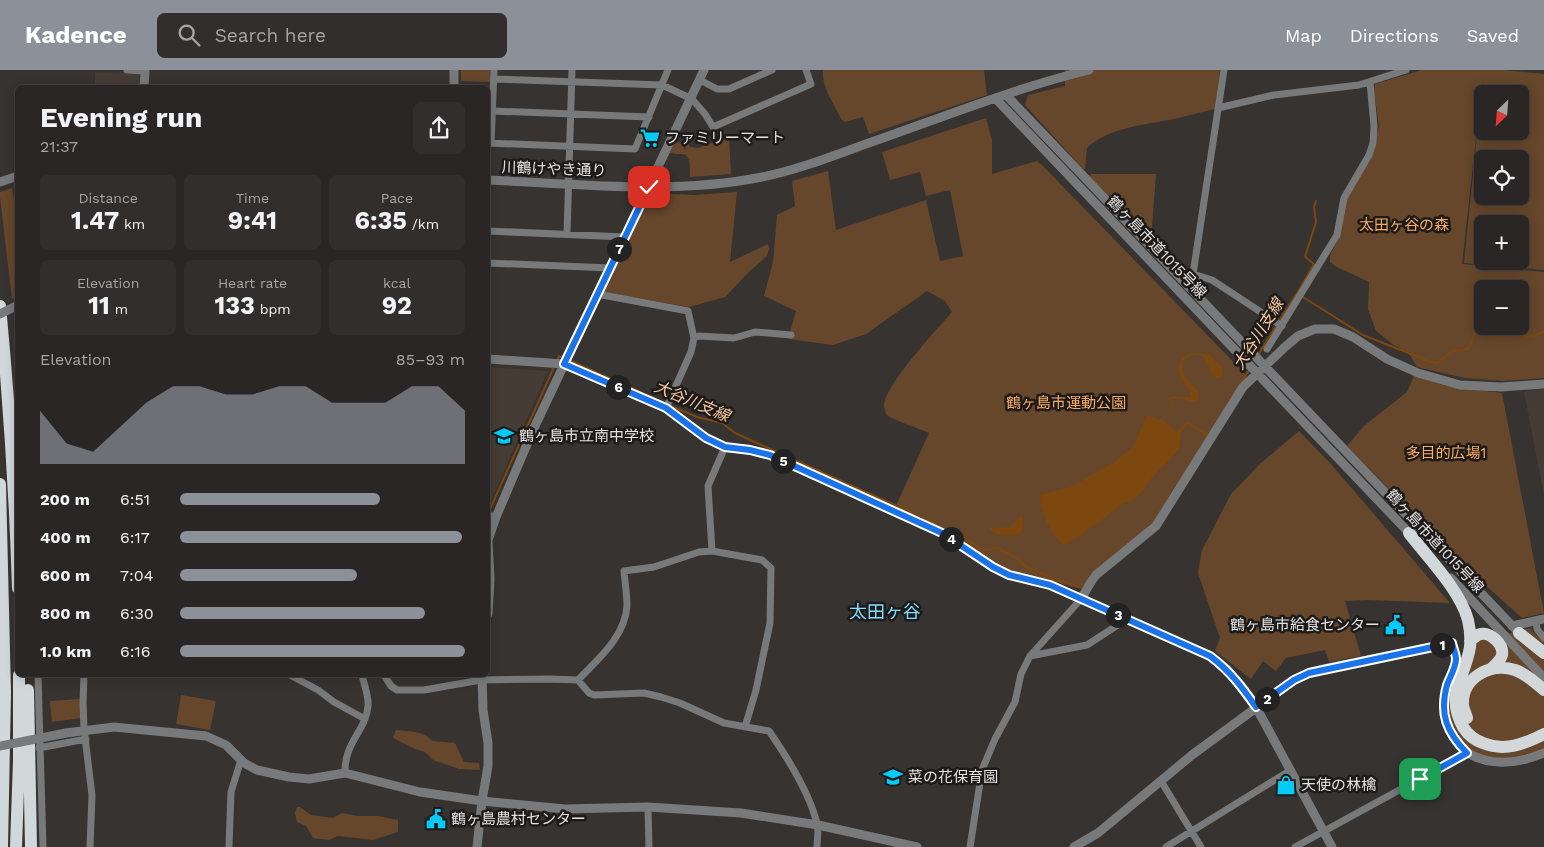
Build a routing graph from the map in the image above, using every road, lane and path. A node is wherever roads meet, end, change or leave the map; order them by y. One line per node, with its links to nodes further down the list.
1 (127, 70): 2 (street)
2 (145, 70): 17 (street)
3 (454, 70): 18 (street)
4 (494, 70): 13 (street)
5 (572, 70): 15 (street)
6 (668, 70): 19 (street)
7 (704, 70): 14 (street)
8 (772, 70): 14 (street)
9 (806, 70): 21 (street)
10 (1089, 70): 20 (street)
11 (1224, 70): 23 (street)
12 (1406, 70): 16 (street)
13 (494, 79): 15 (street); 24 (street)
14 (700, 80): 21 (street)
15 (572, 81): 19 (street); 25 (street)
16 (1370, 82): 23 (street); 47 (street)
17 (144, 85)
18 (454, 85)
19 (662, 85): 21 (street); 26 (street)
20 (1006, 95): 22 (street); 41 (street, 鶴ヶ島市道1015号線)
21 (692, 99): 34 (street)
22 (996, 99): 34 (street); 53 (street, 鶴ヶ島市道1015号線)
23 (1218, 108): 40 (street)
24 (492, 111): 25 (street); 27 (street)
25 (570, 114): 26 (street); 29 (street)
26 (649, 117): 29 (street)
27 (490, 132)
28 (490, 143): 29 (street)
29 (569, 146): 33 (street)
30 (15, 177): 32 (street)
31 (490, 180): 33 (street, 川鶴けやき通り)
32 (0, 182)
33 (568, 184): 34 (street, 川鶴けやき通り); 36 (street)
34 (649, 187): 37 (street)
35 (490, 232): 36 (street)
36 (567, 234): 37 (street)
37 (624, 237): 39 (street)
38 (490, 263): 39 (street)
39 (610, 268): 42 (street)
40 (1193, 274): 41 (street); 47 (street)
41 (1188, 287): 53 (street, 鶴ヶ島市道1015号線)
42 (598, 294): 49 (street); 52 (street)
43 (0, 302): 57 (highway)
44 (0, 306): 60 (highway)
45 (15, 306): 46 (street, bridge)
46 (0, 314)
47 (1282, 326): 50 (street)
48 (791, 336): 49 (street)
49 (694, 338): 55 (street)
50 (1267, 349)
51 (490, 359): 52 (street)
52 (559, 363): 55 (street); 59 (street)
53 (1261, 369): 54 (street); 61 (street, 鶴ヶ島市道1015号線); 63 (street); 66 (street, 鶴ヶ島市道1015号線)
54 (1544, 384)
55 (666, 408): 56 (street)
56 (725, 447): 62 (street); 63 (street)
57 (15, 448)
58 (0, 484): 104 (highway)
59 (492, 516)
60 (15, 530)
61 (1409, 533): 68 (highway); 81 (street, 鶴ヶ島市道1015号線)
62 (712, 551): 82 (street); 86 (street)
63 (1082, 598): 64 (street); 70 (street)
64 (1127, 619): 70 (street); 84 (street)
65 (1540, 620): 66 (street); 67 (street)
66 (1515, 630): 69 (highway); 71 (street, 鶴ヶ島市道1015号線)
67 (1544, 638)
68 (1470, 641): 72 (highway); 89 (highway)
69 (1544, 653)
70 (1030, 656): 114 (street)
71 (1544, 660)
72 (1492, 668): 83 (highway); 87 (highway)
73 (19, 677): 105 (highway)
74 (27, 677): 106 (highway)
75 (38, 677): 92 (street)
76 (84, 677): 88 (street)
77 (294, 677): 85 (street)
78 (362, 677): 85 (street)
79 (385, 677): 80 (street)
80 (482, 678): 82 (street); 99 (street)
81 (1544, 678)
82 (578, 680): 86 (street)
83 (1544, 690)
84 (1256, 707): 93 (street); 96 (street); 98 (street)
85 (365, 720): 97 (street)
86 (746, 727): 101 (street)
87 (1544, 727)
88 (84, 729): 90 (street); 91 (street, bridge); 95 (street)
89 (1544, 734)
90 (86, 739): 92 (street); 108 (street)
91 (0, 746)
92 (39, 748): 107 (street)
93 (1467, 753): 94 (street); 103 (street)
94 (1544, 753)
95 (241, 760): 97 (street); 109 (street)
96 (1291, 770): 102 (street); 103 (street)
97 (345, 773): 99 (street)
98 (1161, 780): 102 (street); 115 (street)
99 (482, 801): 100 (street); 110 (street)
100 (648, 807): 101 (street); 111 (street)
101 (818, 825): 112 (street); 113 (street)
102 (1191, 831): 116 (street); 117 (street)
103 (1324, 831): 118 (street); 119 (street)
104 (2, 847)
105 (16, 847)
106 (31, 847)
107 (44, 847)
108 (90, 847)
109 (229, 847)
110 (477, 847)
111 (649, 847)
112 (817, 847)
113 (917, 847)
114 (970, 847)
115 (1074, 847)
116 (1166, 847)
117 (1201, 847)
118 (1295, 847)
119 (1332, 847)

